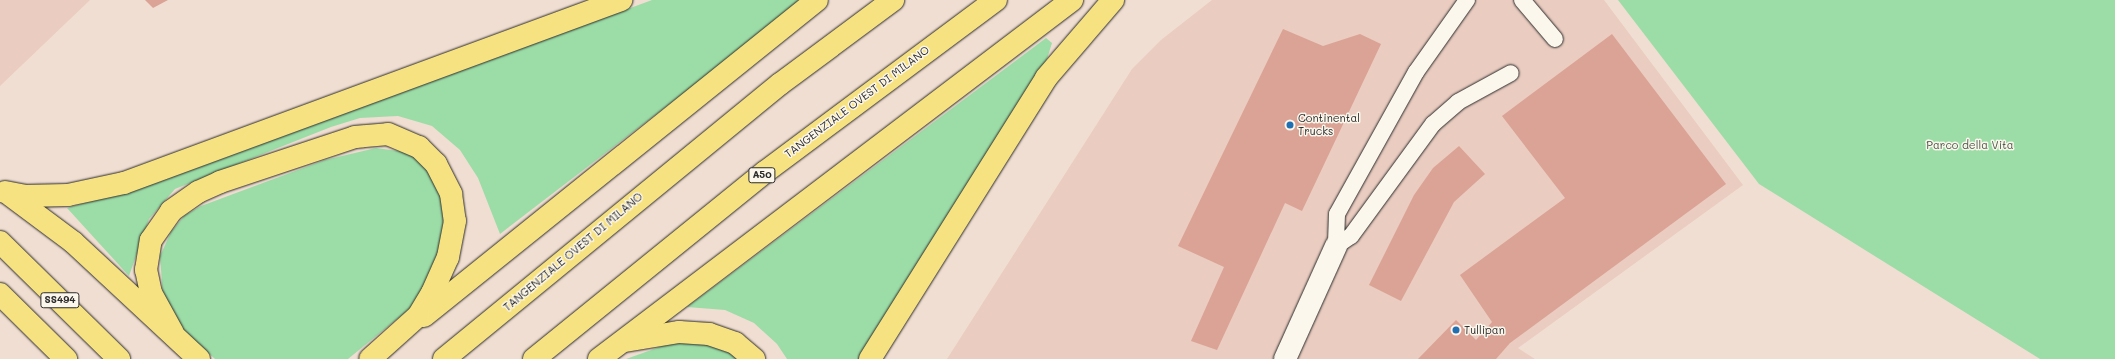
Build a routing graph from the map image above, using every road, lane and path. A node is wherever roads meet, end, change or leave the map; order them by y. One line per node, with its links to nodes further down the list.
1 (621, 0): 11 (main road)
2 (817, 0): 20 (main road)
3 (893, 0): 21 (main road, TANGENZIALE OVEST DI MILANO)
4 (996, 0): 22 (main road, TANGENZIALE OVEST DI MILANO / A50)
5 (1072, 0): 16 (main road)
6 (1113, 0): 25 (main road)
7 (1467, 0): 13 (lane)
8 (1522, 0): 9 (lane)
9 (1554, 39)
10 (1511, 73): 13 (lane)
11 (2, 190): 15 (main road)
12 (0, 242): 18 (main road, SS494)
13 (1336, 246): 26 (street)
14 (0, 294): 17 (main road)
15 (173, 333): 19 (main road); 20 (main road)
16 (620, 342): 23 (main road); 24 (main road)
17 (66, 359)
18 (120, 359)
19 (199, 359)
20 (371, 359)
21 (444, 359)
22 (534, 359)
23 (599, 359)
24 (754, 359)
25 (870, 359)
26 (1285, 359)

